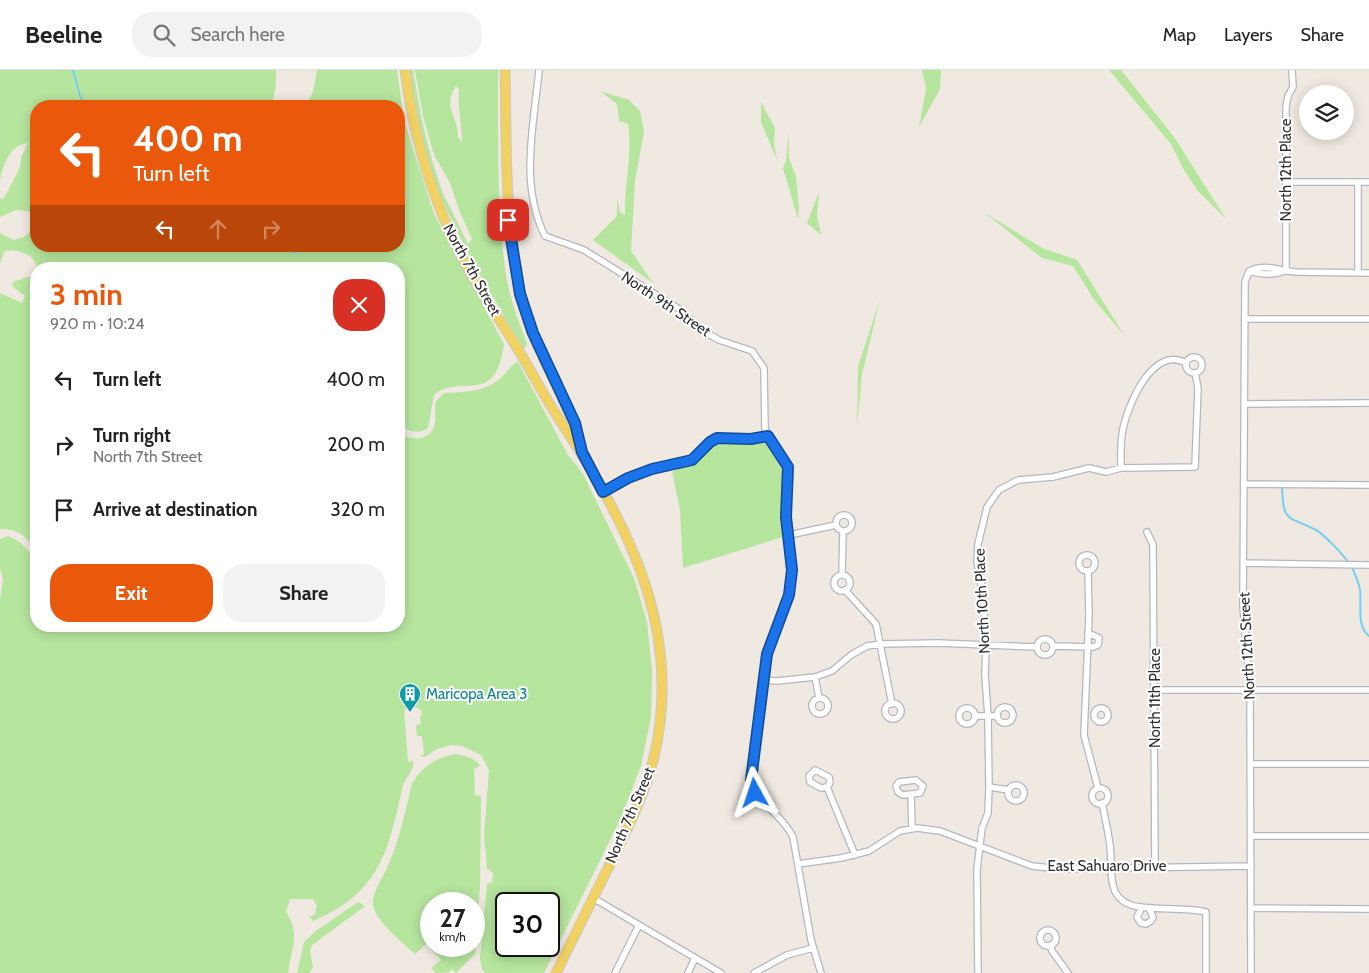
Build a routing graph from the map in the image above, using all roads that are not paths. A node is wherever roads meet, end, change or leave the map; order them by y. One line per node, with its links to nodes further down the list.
1 (404, 70): 18 (main road, North 7th Street)
2 (505, 70): 18 (main road, North 7th Street)
3 (539, 70): 17 (street, North 9th Street)
4 (1292, 70): 5 (street, North 12th Place)
5 (1286, 182): 6 (street); 8 (street, North 12th Place)
6 (1358, 182): 7 (street); 9 (street)
7 (1369, 182)
8 (1286, 271): 9 (street); 11 (street, North 12th Street)
9 (1358, 273): 10 (street)
10 (1369, 273)
11 (1245, 319): 12 (street); 16 (street, North 12th Street)
12 (1369, 319)
13 (1186, 363): 14 (street); 14 (street); 19 (street)
14 (1196, 373): 19 (street)
15 (1369, 403): 16 (street)
16 (1245, 404): 20 (street, North 12th Street)
17 (768, 436): 22 (street); 26 (street, North 9th Street)
18 (582, 452): 22 (main road, North 7th Street)
19 (1121, 468): 34 (street, North 10th Place)
20 (1244, 484): 21 (street); 27 (street, North 12th Street)
21 (1369, 485)
22 (603, 492): 67 (main road, North 7th Street)
23 (836, 525): 24 (street); 24 (street); 26 (street)
24 (843, 531): 30 (street)
25 (1146, 532): 40 (street, North 11th Place)
26 (789, 535): 39 (street, North 9th Street)
27 (1244, 563): 28 (street); 41 (street, North 12th Street)
28 (1369, 565)
29 (1088, 571): 32 (street)
30 (842, 576): 31 (street); 31 (street)
31 (845, 590): 33 (street)
32 (1088, 632): 37 (street); 37 (street)
33 (881, 644): 34 (street); 38 (street); 44 (street)
34 (986, 644): 36 (street); 47 (street, North 10th Place)
35 (1053, 646): 36 (street); 36 (street); 37 (street)
36 (1037, 647)
37 (1088, 648): 49 (street)
38 (815, 677): 39 (street); 43 (street)
39 (764, 680): 63 (street, North 9th Street)
40 (1155, 690): 41 (street); 65 (street, North 11th Place)
41 (1250, 690): 42 (street); 50 (street, North 12th Street)
42 (1369, 690)
43 (819, 698)
44 (892, 704)
45 (1094, 715): 49 (street)
46 (975, 716): 47 (street)
47 (988, 716): 48 (street); 53 (street, North 10th Place)
48 (997, 716)
49 (1084, 716): 54 (street)
50 (1251, 764): 51 (street); 59 (street, North 12th Street)
51 (1369, 764)
52 (827, 787): 62 (street)
53 (989, 787): 55 (street); 61 (street, North 10th Place)
54 (1098, 788): 57 (street); 57 (street)
55 (1009, 790)
56 (911, 794): 58 (street)
57 (1102, 803): 64 (street)
58 (912, 828): 61 (street, East Sahuaro Drive); 62 (street, East Sahuaro Drive)
59 (1251, 836): 60 (street); 66 (street, North 12th Street)
60 (1369, 836)
61 (979, 846): 64 (street, East Sahuaro Drive); 84 (street, North 10th Place)
62 (855, 855): 63 (street, East Sahuaro Drive)
63 (798, 864): 74 (street, North 9th Street)
64 (1111, 866): 65 (street, East Sahuaro Drive); 68 (street)
65 (1155, 866): 66 (street, East Sahuaro Drive)
66 (1251, 866): 70 (street, North 12th Street)
67 (594, 898): 72 (street); 78 (main road, North 7th Street)
68 (1142, 907): 69 (street); 69 (street)
69 (1149, 908): 86 (street)
70 (1251, 908): 71 (street); 87 (street, North 12th Street)
71 (1369, 909)
72 (639, 924): 75 (street); 79 (street)
73 (1050, 945): 85 (street)
74 (813, 948): 76 (street); 83 (street, North 9th Street)
75 (695, 958): 80 (street); 81 (street)
76 (769, 965): 77 (street); 82 (street)
77 (772, 972)
78 (556, 973)
79 (615, 973)
80 (688, 973)
81 (721, 973)
82 (754, 973)
83 (821, 973)
84 (978, 973)
85 (1068, 973)
86 (1206, 973)
87 (1250, 973)

